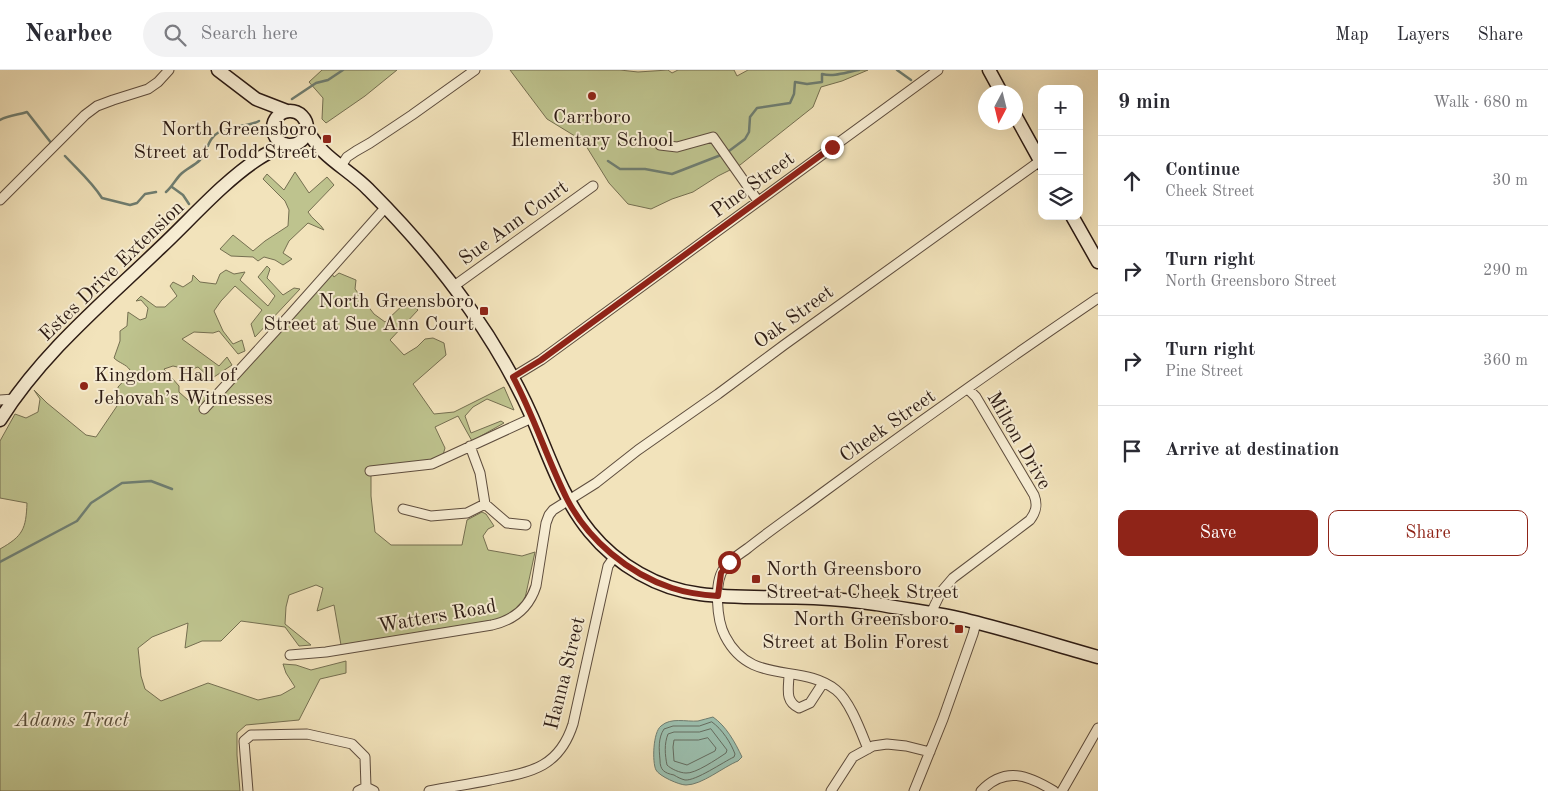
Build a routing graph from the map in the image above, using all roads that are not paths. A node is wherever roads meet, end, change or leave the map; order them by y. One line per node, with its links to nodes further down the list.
1 (168, 70): 20 (street)
2 (218, 70): 7 (main road)
3 (476, 70): 18 (street)
4 (938, 70): 21 (street, Pine Street)
5 (989, 70): 6 (main road)
6 (998, 85)
7 (256, 99): 8 (main road); 10 (main road)
8 (287, 111): 9 (main road); 10 (main road)
9 (307, 129): 12 (main road); 14 (main road)
10 (273, 130): 12 (main road); 16 (main road, Estes Drive Extension)
11 (1023, 130): 15 (main road)
12 (290, 145): 14 (main road); 16 (main road, Estes Drive Extension)
13 (660, 145): 21 (street)
14 (324, 154): 18 (main road)
15 (1038, 157)
16 (259, 158): 29 (main road, Estes Drive Extension)
17 (1038, 164): 36 (street, Oak Street)
18 (341, 166): 22 (main road)
19 (593, 186): 25 (street, Sue Ann Court)
20 (0, 200)
21 (758, 201): 27 (street, Pine Street)
22 (385, 208): 25 (main road); 31 (street)
23 (1074, 220): 24 (main road)
24 (1098, 262)
25 (454, 286): 27 (main road)
26 (1098, 298): 28 (street, Cheek Street)
27 (513, 377): 32 (main road)
28 (968, 389): 41 (street, Cheek Street); 42 (street, Milton Drive)
29 (14, 398): 30 (street); 33 (main road, Estes Drive Extension)
30 (0, 400)
31 (204, 409)
32 (532, 418): 34 (street); 36 (main road)
33 (0, 420)
34 (470, 446): 35 (street); 37 (street)
35 (370, 471)
36 (568, 500): 40 (main road); 44 (street, Watters Road)
37 (485, 504): 38 (street); 39 (street)
38 (403, 509)
39 (526, 525)
40 (615, 556): 41 (main road); 53 (street, Hanna Street)
41 (718, 596): 42 (main road); 46 (street, Cheek Street)
42 (931, 613): 43 (main road)
43 (976, 623): 45 (main road); 50 (street)
44 (290, 655)
45 (1098, 657)
46 (789, 674): 47 (street, Cheek Street); 47 (street)
47 (824, 683): 49 (street)
48 (1098, 728): 58 (street)
49 (868, 749): 50 (street); 54 (street)
50 (930, 752): 55 (street)
51 (366, 790): 52 (street)
52 (248, 791)
53 (430, 791)
54 (831, 791)
55 (914, 791)
56 (982, 791): 57 (street)
57 (1054, 791)
58 (1062, 791)

